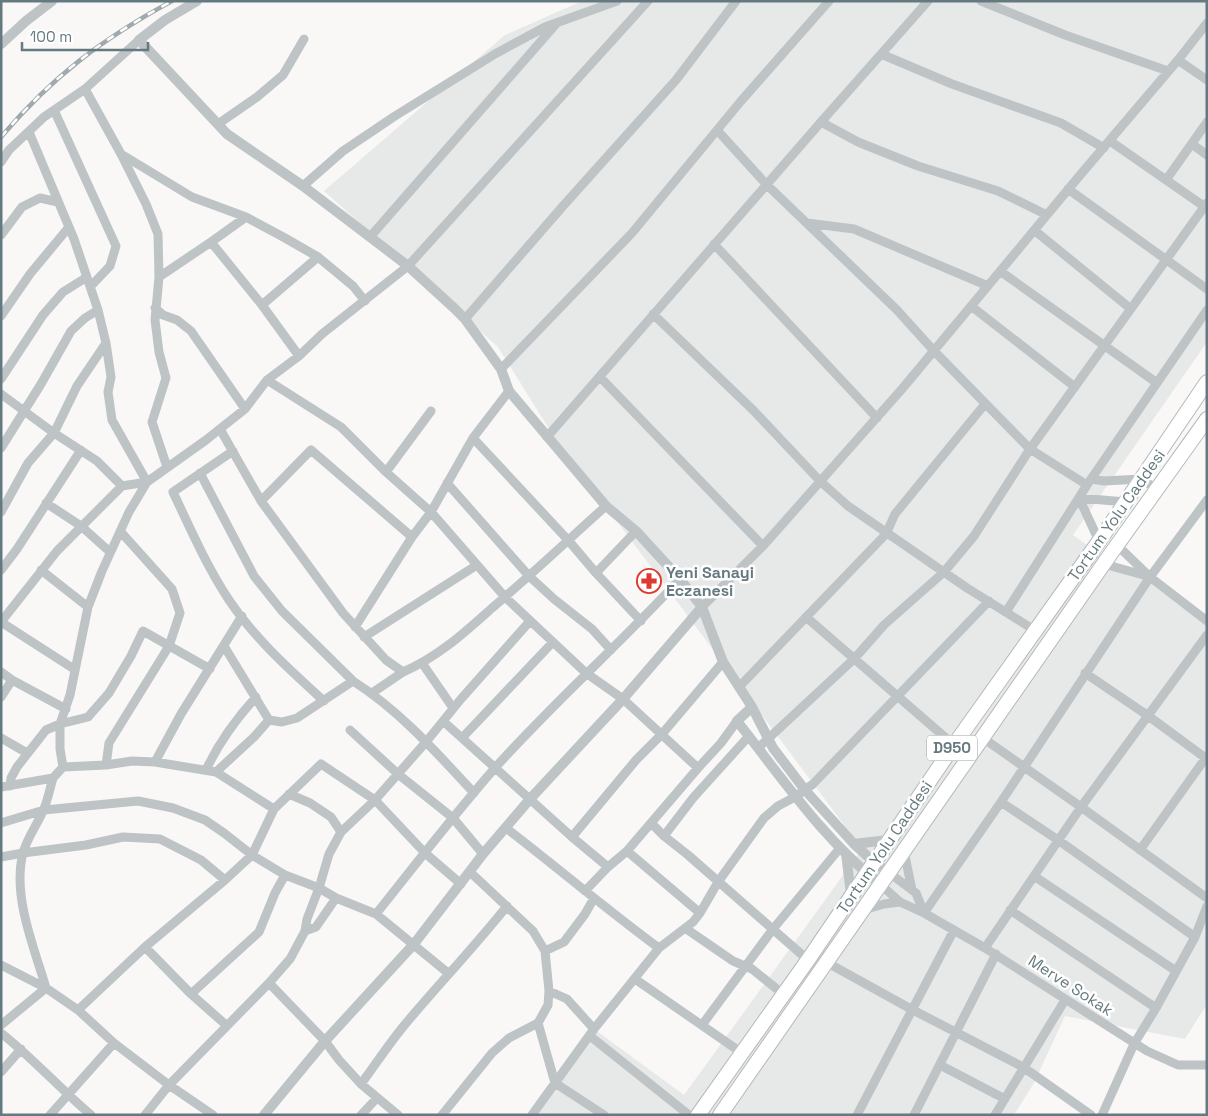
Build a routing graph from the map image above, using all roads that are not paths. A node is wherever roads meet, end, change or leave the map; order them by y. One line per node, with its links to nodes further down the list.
1 (52, 1): 13 (street)
2 (197, 1): 12 (street)
3 (617, 1): 9 (street)
4 (648, 1): 47 (street)
5 (736, 1): 63 (street)
6 (828, 1): 23 (street)
7 (928, 1): 14 (street)
8 (980, 1): 16 (street)
9 (558, 22): 32 (street); 42 (street)
10 (1207, 23): 15 (street)
11 (304, 39): 22 (street)
12 (139, 40): 18 (street); 22 (street)
13 (1, 44)
14 (882, 54): 20 (street); 25 (street)
15 (1178, 60): 16 (street); 17 (street)
16 (1168, 71): 25 (street)
17 (1207, 80)
18 (85, 89): 19 (street); 27 (street)
19 (54, 110): 24 (street); 52 (street)
20 (821, 122): 31 (street); 36 (street)
21 (1207, 122): 26 (street)
22 (218, 124): 32 (street)
23 (717, 130): 31 (street); 68 (street)
24 (29, 132): 29 (street); 34 (street)
25 (1107, 144): 30 (street); 33 (street)
26 (1192, 144): 28 (street); 30 (street)
27 (122, 154): 37 (street); 50 (street)
28 (1207, 155)
29 (1, 162)
30 (1166, 180): 35 (street)
31 (766, 184): 38 (street); 44 (street)
32 (303, 186): 42 (street)
33 (1068, 189): 36 (street); 46 (street)
34 (58, 202): 39 (street); 41 (street)
35 (1206, 205): 46 (street)
36 (1046, 215): 40 (street)
37 (246, 218): 43 (street); 45 (street)
38 (807, 223): 51 (street); 66 (street)
39 (69, 227): 49 (street); 62 (street)
40 (1034, 230): 48 (street); 58 (street)
41 (1, 235)
42 (370, 237): 47 (street)
43 (211, 242): 50 (street); 55 (street)
44 (714, 244): 61 (street); 81 (street)
45 (318, 258): 54 (street); 55 (street)
46 (1166, 261): 53 (street); 58 (street)
47 (408, 266): 54 (street); 63 (street)
48 (1000, 271): 51 (street); 65 (street)
49 (87, 277): 52 (street); 70 (street)
50 (159, 277): 57 (street)
51 (988, 286): 56 (street)
52 (90, 287): 59 (street)
53 (1207, 290)
54 (364, 301): 67 (street)
55 (262, 305): 67 (street)
56 (971, 306): 66 (street); 74 (street)
57 (155, 308): 78 (street); 91 (street)
58 (1131, 309): 65 (street)
59 (98, 310): 64 (street); 79 (street)
60 (1207, 310): 73 (street)
61 (654, 314): 69 (street); 95 (street)
62 (1, 316)
63 (466, 319): 68 (street)
64 (106, 343): 84 (street); 96 (street)
65 (1105, 345): 73 (street); 74 (street)
66 (934, 351): 77 (street); 81 (street)
67 (300, 356): 71 (street)
68 (501, 369): 75 (street)
69 (600, 376): 85 (street); 117 (street)
70 (1, 379)
71 (267, 380): 78 (street); 92 (street)
72 (1207, 382): 94 (highway, Tortum Yolu Caddesi / D950)
73 (1157, 383): 97 (street)
74 (1074, 388): 88 (street)
75 (509, 391): 85 (street); 86 (street)
76 (1, 394): 79 (street)
77 (985, 404): 88 (street); 112 (street)
78 (245, 409): 83 (street)
79 (24, 411): 84 (street); 87 (street)
80 (431, 411): 92 (street)
81 (877, 418): 95 (street)
82 (1207, 419): 100 (highway, Tortum Yolu Caddesi / D950)
83 (220, 429): 90 (street); 91 (street)
84 (54, 433): 89 (street); 107 (street)
85 (547, 437): 106 (street)
86 (473, 438): 98 (street); 114 (street)
87 (1, 448)
88 (1030, 449): 97 (street); 123 (street)
89 (81, 450): 99 (street); 105 (street)
90 (233, 452): 93 (street); 103 (street)
91 (167, 467): 96 (street)
92 (386, 472): 108 (street)
93 (200, 473): 133 (street); 157 (street)
94 (1141, 479): 97 (street); 100 (street); 104 (highway, Tortum Yolu Caddesi / D950)
95 (820, 481): 112 (street); 117 (street)
96 (147, 482): 99 (street); 110 (street)
97 (1089, 482): 101 (street)
98 (447, 483): 108 (street); 125 (street)
99 (122, 486): 109 (street)
100 (1156, 489): 116 (highway, Tortum Yolu Caddesi / D950)
101 (1079, 498): 104 (street); 115 (street); 132 (street)
102 (1207, 500): 126 (street)
103 (262, 501): 113 (street); 139 (street)
104 (1126, 502): 115 (highway, Tortum Yolu Caddesi / D950)
105 (46, 504): 109 (street); 121 (street)
106 (606, 506): 111 (street); 114 (street)
107 (1, 512)
108 (431, 512): 113 (street); 120 (street)
109 (81, 526): 118 (street); 122 (street)
110 (120, 531): 118 (street); 144 (street)
111 (636, 531): 124 (street); 127 (street)
112 (886, 534): 123 (street); 134 (street)
113 (412, 537): 139 (street)
114 (568, 540): 124 (street); 125 (street)
115 (1099, 541): 140 (highway, Tortum Yolu Caddesi / D950)
116 (1117, 545): 119 (highway, Tortum Yolu Caddesi / D950); 126 (street)
117 (763, 546): 131 (street)
118 (110, 552): 130 (street)
119 (1104, 564): 126 (street); 178 (highway, Tortum Yolu Caddesi / D950)
120 (477, 565): 128 (street); 142 (street)
121 (1, 570)
122 (41, 570): 130 (street); 138 (street)
123 (944, 572): 129 (street); 147 (street)
124 (596, 573): 136 (street)
125 (529, 576): 128 (street); 146 (street)
126 (1150, 577): 137 (street); 155 (street)
127 (680, 579): 131 (street); 136 (street)
128 (505, 597): 135 (street); 149 (street)
129 (988, 601): 132 (street); 160 (street)
130 (88, 607): 150 (street)
131 (702, 607): 148 (street); 163 (street)
132 (1006, 612): 140 (street)
133 (242, 616): 145 (street); 164 (street)
134 (806, 618): 147 (street); 158 (street)
135 (530, 621): 143 (street); 166 (street)
136 (641, 621): 146 (street)
137 (1207, 621)
138 (1, 622): 150 (street)
139 (354, 626): 142 (street)
140 (1036, 631): 181 (highway, Tortum Yolu Caddesi / D950)
141 (1207, 635): 168 (street)
142 (364, 637): 153 (street)
143 (553, 642): 154 (street); 177 (street)
144 (168, 646): 151 (street); 172 (street); 186 (street)
145 (224, 646): 151 (street); 162 (street)
146 (611, 650): 154 (street)
147 (854, 659): 160 (street); 179 (street)
148 (723, 662): 158 (street); 174 (street)
149 (422, 663): 153 (street); 166 (street)
150 (74, 669): 167 (street)
151 (210, 669): 185 (street)
152 (1, 672): 156 (street)
153 (403, 672): 159 (street)
154 (586, 673): 163 (street); 190 (street)
155 (1085, 674): 168 (street); 188 (street)
156 (12, 680): 161 (street); 167 (street)
157 (353, 681): 159 (street); 164 (street)
158 (739, 687): 165 (street)
159 (372, 693): 180 (street)
160 (897, 696): 181 (street); 196 (street)
161 (1, 697)
162 (256, 697): 169 (street); 191 (street)
163 (623, 699): 174 (street); 200 (street)
164 (324, 700): 169 (street)
165 (752, 707): 171 (street); 179 (street)
166 (453, 708): 170 (street)
167 (66, 709): 172 (street)
168 (1147, 715): 184 (street); 203 (street)
169 (269, 720): 192 (street)
170 (443, 721): 177 (street); 180 (street)
171 (737, 721): 175 (street); 189 (street)
172 (60, 724): 183 (street); 187 (street)
173 (350, 730): 193 (street)
174 (662, 734): 189 (street); 212 (street)
175 (748, 736): 182 (street); 211 (street)
176 (1, 738): 183 (street)
177 (462, 738): 190 (street)
178 (983, 738): 188 (street); 219 (highway, Tortum Yolu Caddesi / D950)
179 (768, 740): 182 (street); 196 (street)
180 (426, 742): 193 (street); 197 (street)
181 (954, 745): 213 (highway, Tortum Yolu Caddesi / D950)
182 (758, 748): 199 (street)
183 (27, 753): 195 (street)
184 (1206, 758): 216 (street)
185 (154, 762): 186 (street); 191 (street)
186 (106, 765): 187 (street)
187 (63, 767): 194 (street)
188 (1023, 767): 202 (street); 203 (street)
189 (698, 768): 207 (street)
190 (494, 769): 197 (street); 200 (street)
191 (206, 770): 192 (street)
192 (216, 772): 204 (street)
193 (398, 774): 201 (street); 206 (street)
194 (53, 778): 195 (street); 205 (street)
195 (6, 786)
196 (805, 790): 199 (street); 215 (street)
197 (474, 793): 206 (street)
198 (289, 794): 201 (street); 204 (street); 210 (street)
199 (795, 797): 218 (street); 232 (street)
200 (530, 799): 209 (street); 212 (street)
201 (375, 800): 210 (street); 221 (street)
202 (1001, 802): 214 (street); 248 (street)
203 (1081, 807): 214 (street); 216 (street)
204 (274, 809): 223 (street)
205 (44, 810): 208 (street); 220 (street); 223 (street)
206 (452, 818): 221 (street); 222 (street)
207 (651, 822): 211 (street); 217 (street)
208 (1, 823)
209 (506, 828): 222 (street); 237 (street)
210 (340, 832): 235 (street)
211 (664, 836): 232 (street)
212 (572, 837): 225 (street)
213 (888, 840): 215 (street); 226 (highway, Tortum Yolu Caddesi / D950)
214 (1058, 840): 230 (street); 254 (street)
215 (854, 844): 226 (street)
216 (1140, 850): 241 (street)
217 (627, 851): 225 (street); 247 (street)
218 (843, 851): 226 (street); 238 (street); 251 (street)
219 (904, 851): 228 (highway, Tortum Yolu Caddesi / D950); 236 (street)
220 (23, 853): 224 (street); 231 (street); 269 (street)
221 (424, 853): 233 (street); 249 (street)
222 (482, 854): 227 (street)
223 (252, 856): 229 (street); 231 (street)
224 (1, 857)
225 (608, 867): 237 (street)
226 (870, 868): 228 (street); 234 (street); 238 (highway, Tortum Yolu Caddesi / D950)
227 (470, 872): 233 (street); 243 (street)
228 (888, 872): 234 (highway, Tortum Yolu Caddesi / D950); 236 (street)
229 (285, 875): 235 (street); 271 (street)
230 (1034, 876): 246 (street); 265 (street)
231 (226, 880): 256 (street)
232 (718, 882): 247 (street); 251 (street)
233 (461, 884): 255 (street)
234 (880, 884): 242 (street, Merve Sokak); 245 (highway, Tortum Yolu Caddesi / D950)
235 (319, 888): 239 (street); 253 (street)
236 (912, 890): 248 (street)
237 (586, 891): 240 (street)
238 (851, 894): 261 (highway, Tortum Yolu Caddesi / D950)
239 (336, 898): 249 (street); 253 (street)
240 (594, 898): 257 (street); 259 (street)
241 (1207, 898)
242 (900, 902): 245 (street); 248 (street, Merve Sokak)
243 (507, 906): 259 (street); 266 (street)
244 (1207, 906): 254 (street)
245 (863, 910): 262 (highway, Tortum Yolu Caddesi / D950)
246 (1010, 910): 258 (street); 274 (street)
247 (700, 913): 250 (street)
248 (924, 913): 252 (street, Merve Sokak)
249 (376, 914): 255 (street)
250 (685, 928): 257 (street); 264 (street)
251 (772, 929): 261 (street); 264 (street)
252 (954, 930): 258 (street, Merve Sokak); 275 (street)
253 (305, 931): 268 (street)
254 (1195, 937): 265 (street)
255 (414, 944): 266 (street); 284 (street)
256 (145, 947): 271 (street); 276 (street)
257 (659, 948): 267 (street)
258 (985, 948): 260 (street, Merve Sokak)
259 (545, 951): 270 (street)
260 (996, 954): 273 (street, Merve Sokak); 282 (street)
261 (808, 960): 272 (highway, Tortum Yolu Caddesi / D950)
262 (826, 962): 275 (street); 312 (highway, Tortum Yolu Caddesi / D950)
263 (1, 965): 269 (street)
264 (744, 966): 272 (street); 280 (street)
265 (1176, 972): 274 (street)
266 (448, 973): 294 (street)
267 (635, 979): 280 (street); 281 (street)
268 (269, 983): 279 (street); 284 (street)
269 (46, 988): 276 (street); 278 (street)
270 (549, 991): 277 (street); 281 (street)
271 (191, 994): 279 (street)
272 (783, 994): 288 (highway, Tortum Yolu Caddesi / D950)
273 (1066, 1000): 286 (street, Merve Sokak); 291 (street)
274 (1156, 1008): 286 (street)
275 (911, 1009): 282 (street); 313 (street)
276 (78, 1010): 285 (street)
277 (538, 1023): 293 (street); 307 (street)
278 (1, 1025)
279 (226, 1025): 295 (street)
280 (702, 1025): 288 (street)
281 (592, 1032): 293 (street); 310 (street)
282 (957, 1032): 289 (street); 291 (street)
283 (1, 1033): 287 (street)
284 (325, 1041): 294 (street); 304 (street)
285 (114, 1043): 295 (street); 296 (street)
286 (1134, 1044): 290 (street, Merve Sokak); 316 (street)
287 (21, 1049): 292 (street); 296 (street)
288 (742, 1053): 311 (highway, Tortum Yolu Caddesi / D950)
289 (940, 1065): 298 (street); 299 (street)
290 (1207, 1065)
291 (1023, 1067): 298 (street); 315 (street)
292 (1, 1072)
293 (555, 1083): 308 (street); 309 (street)
294 (361, 1084): 297 (street)
295 (169, 1085): 302 (street); 303 (street)
296 (68, 1096): 300 (street); 301 (street)
297 (377, 1098): 305 (street); 306 (street)
298 (1005, 1098): 314 (street)
299 (917, 1114)
300 (50, 1115)
301 (91, 1115)
302 (145, 1115)
303 (213, 1115)
304 (264, 1115)
305 (361, 1115)
306 (398, 1115)
307 (442, 1115)
308 (532, 1115)
309 (604, 1115)
310 (688, 1115)
311 (698, 1115)
312 (720, 1115)
313 (857, 1115)
314 (995, 1115)
315 (1091, 1115)
316 (1102, 1115)

